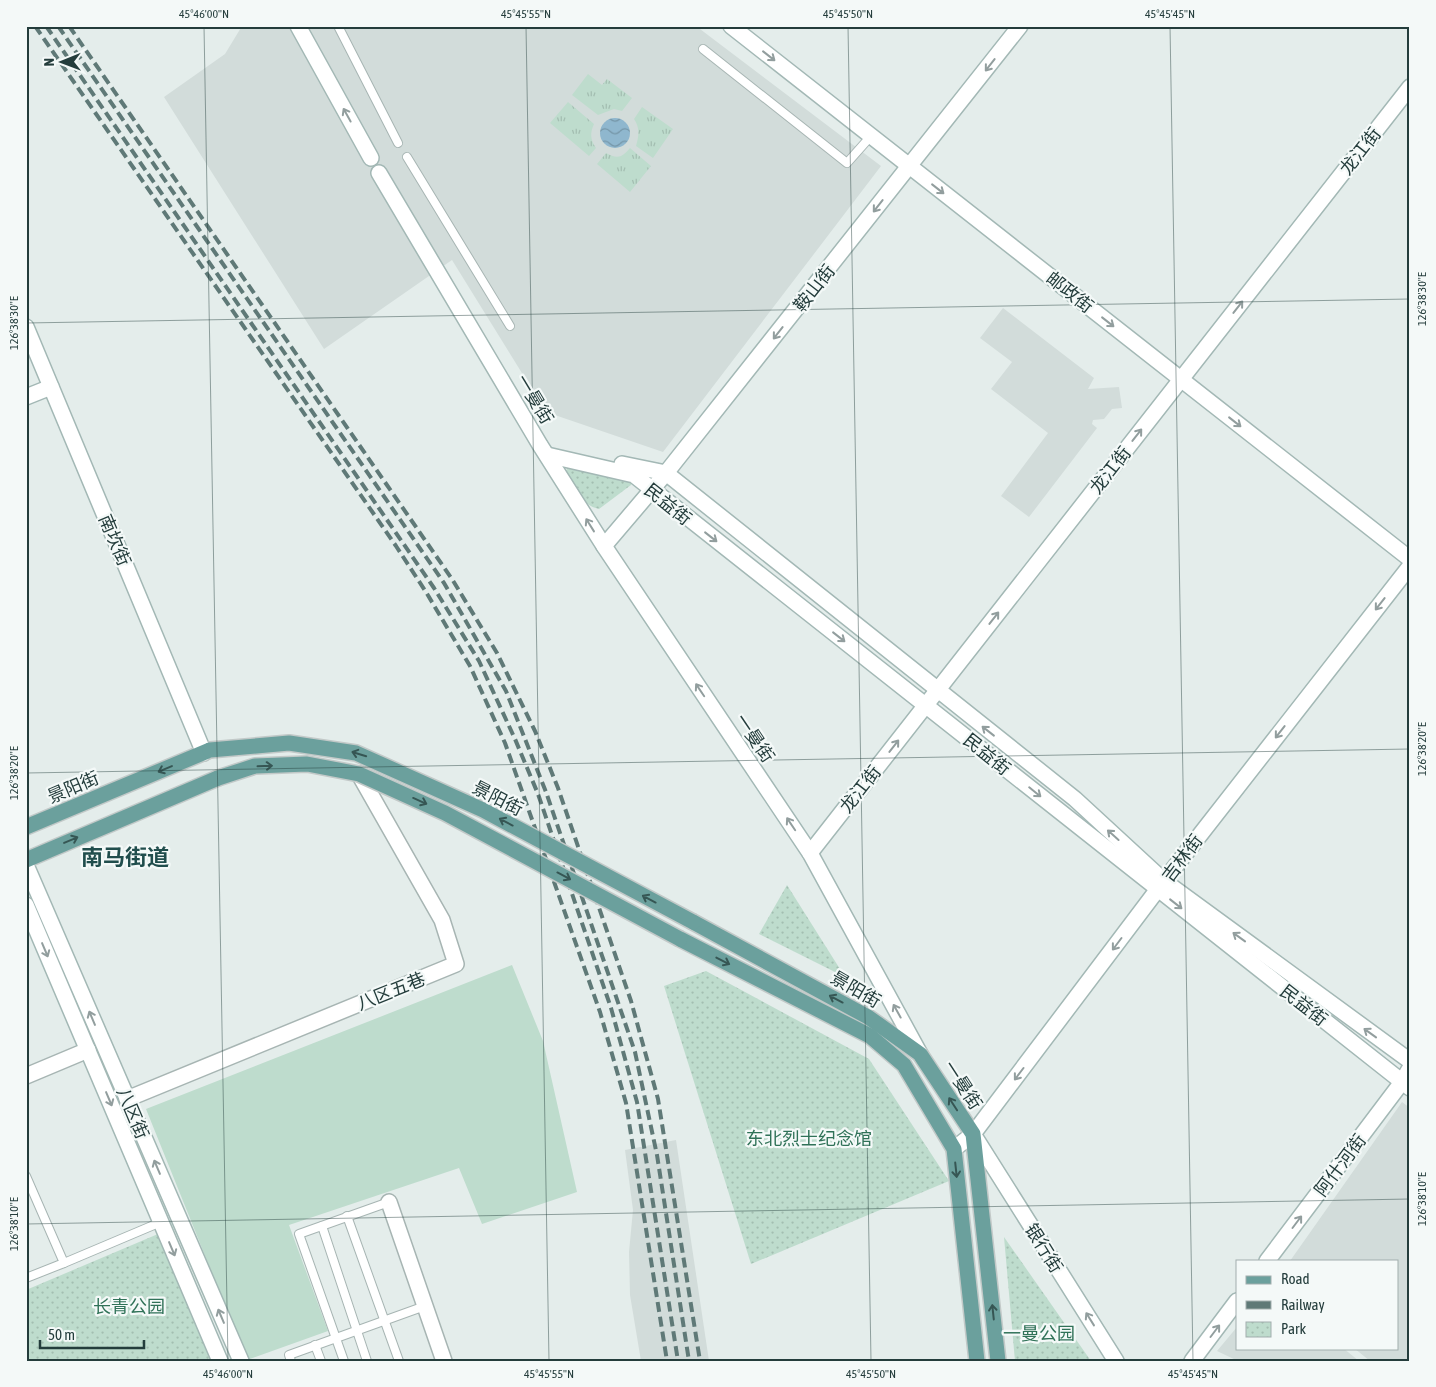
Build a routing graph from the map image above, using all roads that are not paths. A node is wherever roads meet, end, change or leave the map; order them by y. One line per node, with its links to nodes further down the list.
1 (298, 26): 10 (street, one-way to 1)
2 (338, 26): 8 (lane)
3 (731, 26): 7 (street, 邮政街, one-way to 7)
4 (1020, 26): 11 (street, 鞍山街, one-way to 11)
5 (702, 49): 7 (lane)
6 (1410, 87): 15 (street, 龙江街, one-way to 6)
7 (871, 136): 11 (street, 邮政街)
8 (398, 143)
9 (407, 157): 13 (lane)
10 (371, 158)
11 (910, 166): 15 (street, 邮政街, one-way to 15); 19 (street, 鞍山街, one-way to 19)
12 (379, 173): 18 (street, 一曼街)
13 (510, 326)
14 (26, 327): 16 (street, 南坎街)
15 (1181, 379): 22 (street, 邮政街, one-way to 22); 24 (street, 龙江街, one-way to 15)
16 (51, 387): 17 (street); 26 (street, 南坎街)
17 (26, 397)
18 (543, 450): 19 (street, 民益街); 20 (street, 民益街); 21 (street, 一曼街, one-way to 18)
19 (666, 474): 20 (street, 鞍山街); 24 (street, 民益街)
20 (652, 491): 21 (street, 鞍山街); 25 (street, 民益街, one-way to 25)
21 (604, 546): 29 (street, 一曼街, one-way to 21)
22 (1410, 559)
23 (1410, 566): 32 (street, 吉林街, one-way to 32)
24 (937, 691): 25 (street, 龙江街); 32 (street, 民益街, one-way to 24)
25 (926, 705): 29 (street, 龙江街, one-way to 25); 32 (street, 民益街, one-way to 32)
26 (207, 752): 28 (main road, 景阳街, one-way to 28); 35 (main road, 景阳街, one-way to 26, bridge)
27 (359, 774): 30 (main road, 景阳街, one-way to 27, bridge); 40 (street, 八区五巷); 42 (main road, 景阳街, one-way to 42, bridge)
28 (26, 827)
29 (810, 853): 35 (street, 一曼街, one-way to 29)
30 (26, 860)
31 (26, 865): 40 (street, 八区街, one-way to 31)
32 (1161, 885): 36 (street, 民益街, one-way to 32); 39 (street, 民益街, one-way to 39); 41 (street, 吉林街, one-way to 41)
33 (26, 905): 34 (street, 八区街, one-way to 34)
34 (88, 1050): 38 (street); 46 (street, 八区街, one-way to 46)
35 (920, 1054): 41 (main road, 一曼街, one-way to 35)
36 (1410, 1062)
37 (1410, 1068): 39 (street, 阿什河街)
38 (26, 1076)
39 (1406, 1085): 48 (street, 阿什河街, one-way to 39)
40 (127, 1099): 58 (street, 八区街, one-way to 40)
41 (973, 1134): 42 (street, 吉林街); 66 (main road, 一曼街, one-way to 41); 67 (street, 银行街, one-way to 41)
42 (954, 1149): 65 (main road, one-way to 65)
43 (26, 1176): 49 (lane)
44 (389, 1202): 45 (lane); 52 (street)
45 (347, 1216): 47 (lane); 53 (lane)
46 (161, 1222): 49 (lane); 57 (street, 八区街, one-way to 57)
47 (322, 1226): 54 (lane); 55 (lane)
48 (1269, 1260)
49 (64, 1263): 50 (lane)
50 (26, 1278)
51 (1236, 1302): 68 (street, one-way to 51)
52 (425, 1306): 53 (lane); 64 (street)
53 (385, 1320): 54 (lane); 63 (lane)
54 (357, 1330): 55 (lane); 62 (lane)
55 (336, 1338): 56 (lane); 61 (lane)
56 (315, 1345): 59 (lane); 60 (lane)
57 (220, 1361)
58 (241, 1361)
59 (291, 1361)
60 (321, 1361)
61 (344, 1361)
62 (368, 1361)
63 (399, 1361)
64 (444, 1361)
65 (977, 1361)
66 (998, 1361)
67 (1116, 1361)
68 (1192, 1361)

